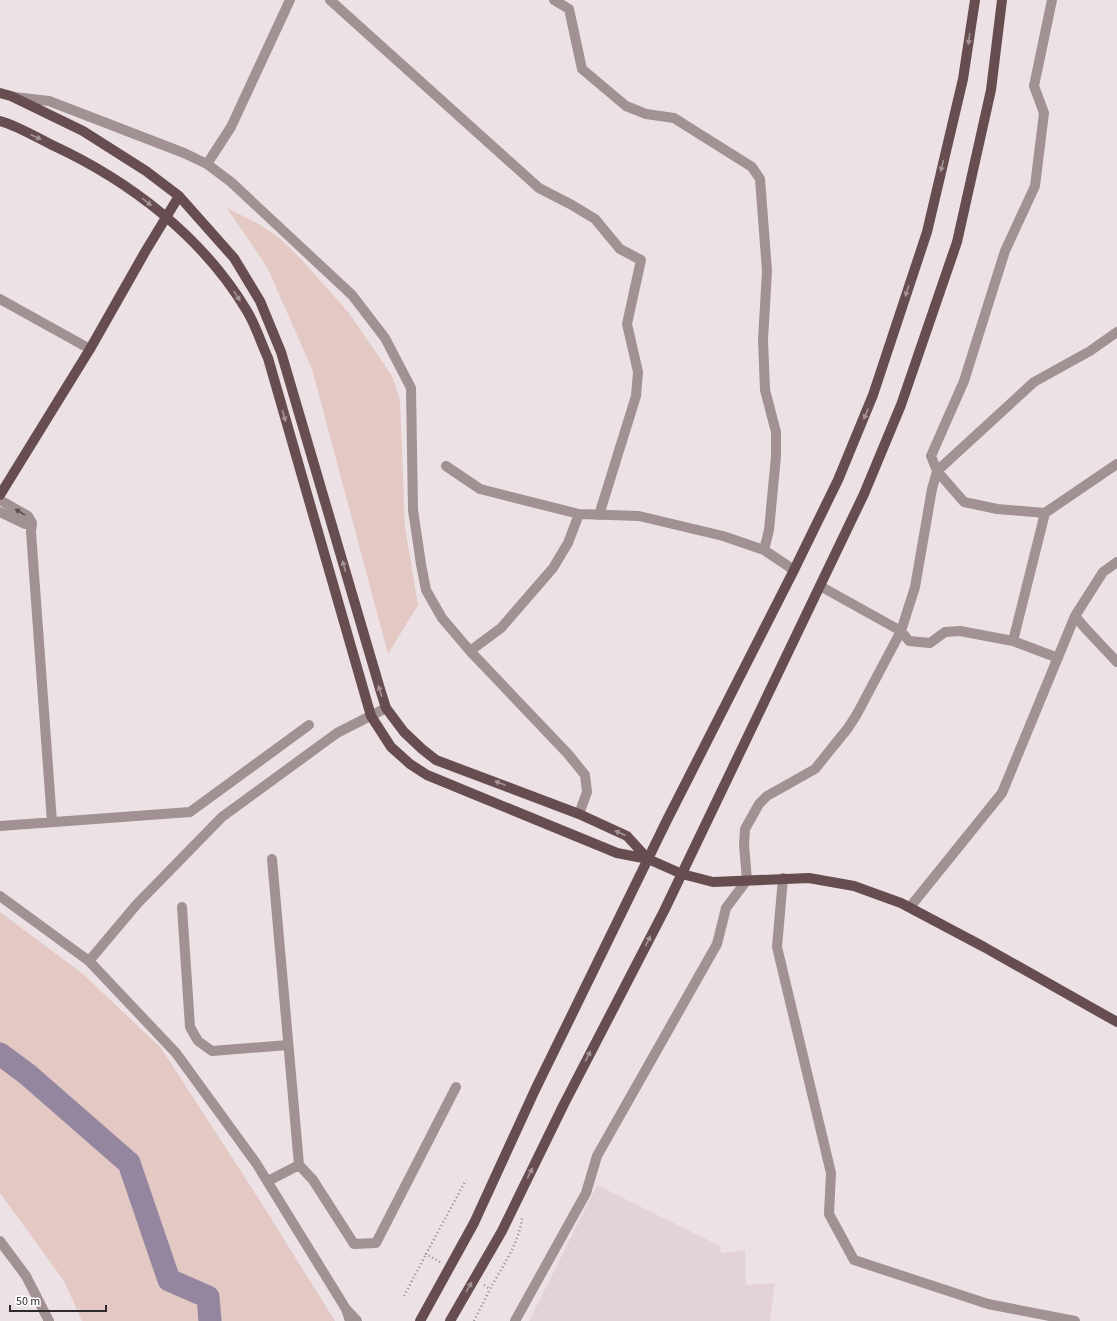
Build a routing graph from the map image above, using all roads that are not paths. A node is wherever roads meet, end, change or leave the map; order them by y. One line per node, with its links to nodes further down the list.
1 (290, 0): 10 (street)
2 (330, 0): 24 (street)
3 (554, 0): 26 (street)
4 (975, 0): 28 (main road, one-way to 28)
5 (1002, 0): 29 (main road)
6 (1052, 0): 18 (street)
7 (0, 93): 8 (main road)
8 (11, 96): 10 (street); 11 (main road)
9 (0, 121): 12 (main road, one-way to 12)
10 (207, 164): 33 (street)
11 (180, 196): 12 (main road); 36 (main road, one-way to 11)
12 (167, 217): 15 (main road); 37 (main road, one-way to 37)
13 (0, 299): 15 (street)
14 (1117, 332): 18 (street)
15 (90, 349): 19 (main road)
16 (1117, 464): 22 (street)
17 (446, 466): 23 (street)
18 (937, 471): 22 (street); 31 (street)
19 (0, 495)
20 (0, 500): 25 (street, one-way to 20)
21 (0, 512): 25 (street)
22 (1045, 513): 32 (street)
23 (579, 514): 24 (street); 33 (street)
24 (600, 514): 26 (street)
25 (32, 523): 40 (street)
26 (764, 550): 28 (street)
27 (1117, 562): 30 (street)
28 (794, 570): 43 (main road)
29 (820, 586): 31 (street); 44 (main road)
30 (1075, 616): 34 (street); 35 (street)
31 (901, 631): 32 (street); 46 (street)
32 (1013, 641): 34 (street)
33 (470, 652): 39 (street)
34 (1058, 658): 49 (street)
35 (1117, 662)
36 (386, 708): 37 (street); 39 (main road, one-way to 36)
37 (371, 716): 43 (main road); 50 (street)
38 (309, 726): 40 (street)
39 (579, 814): 43 (main road, one-way to 39)
40 (52, 822): 41 (street)
41 (0, 826)
42 (272, 859): 52 (street)
43 (648, 859): 44 (main road); 61 (main road)
44 (682, 874): 46 (main road); 62 (main road, one-way to 44)
45 (783, 878): 46 (main road); 49 (main road); 64 (street)
46 (747, 880): 63 (street)
47 (0, 896): 50 (street)
48 (182, 907): 52 (street)
49 (910, 908): 51 (main road)
50 (89, 961): 55 (street)
51 (1117, 1022)
52 (288, 1045): 54 (street)
53 (456, 1087): 54 (street)
54 (299, 1165): 55 (street)
55 (268, 1181): 57 (street)
56 (0, 1241): 58 (street)
57 (346, 1309): 59 (street); 60 (street)
58 (49, 1321)
59 (350, 1321)
60 (357, 1321)
61 (420, 1321)
62 (450, 1321)
63 (515, 1321)
64 (1075, 1321)

